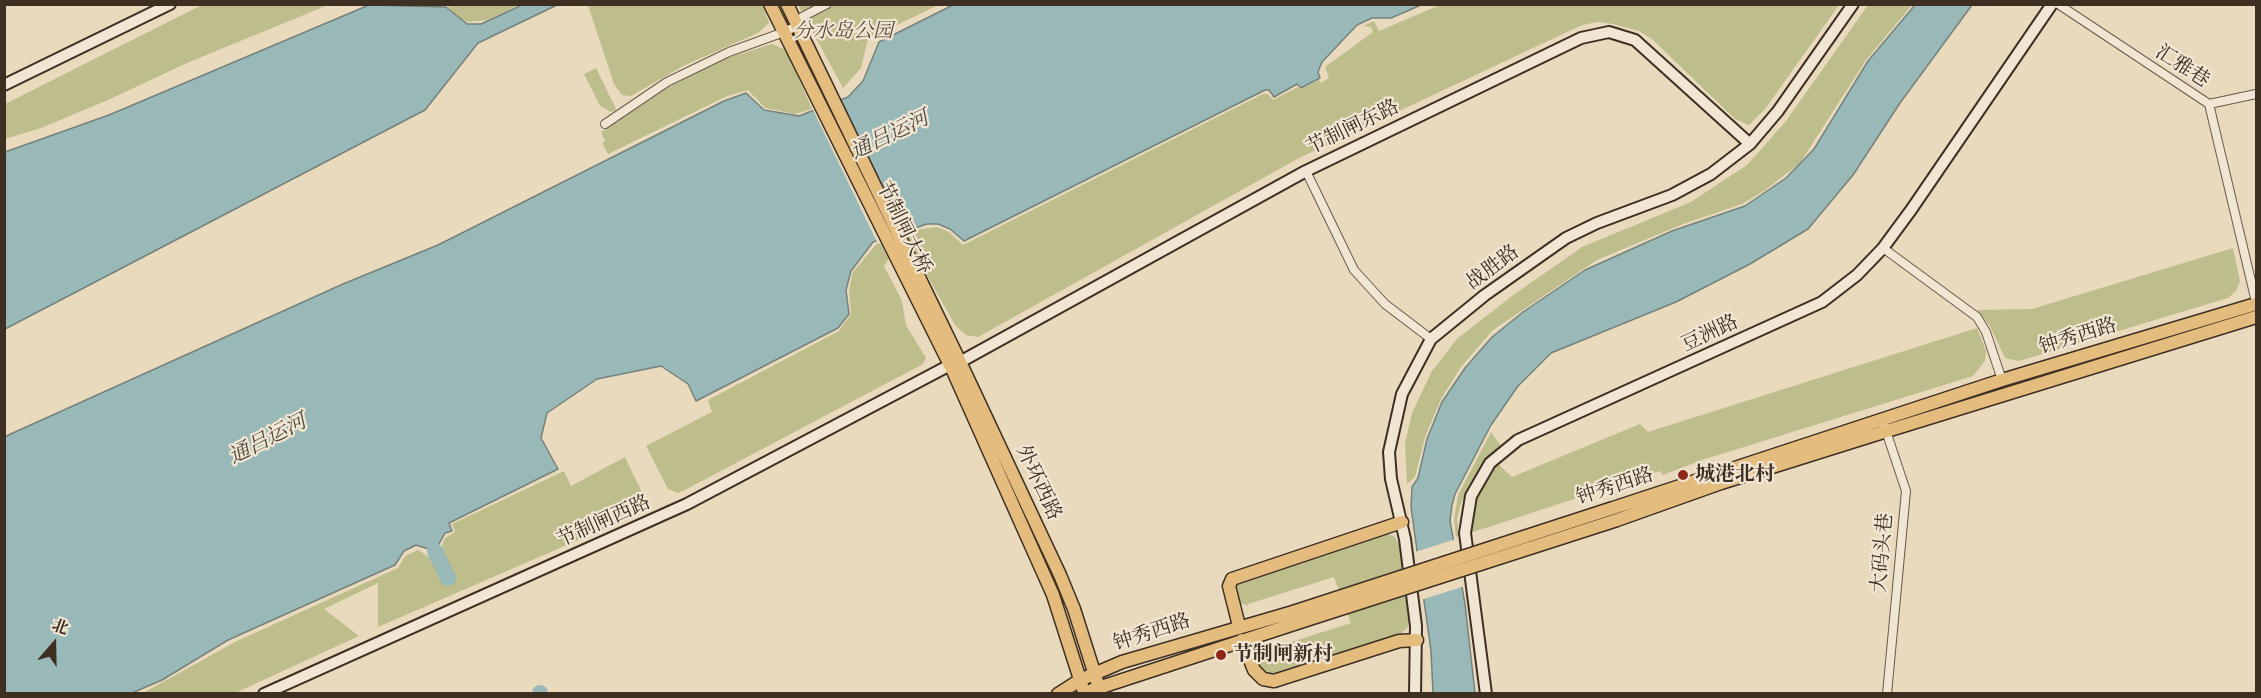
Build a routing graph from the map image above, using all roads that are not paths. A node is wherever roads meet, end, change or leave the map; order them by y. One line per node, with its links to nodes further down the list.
1 (170, 4): 10 (street)
2 (770, 4): 9 (main road)
3 (787, 4): 8 (main road)
4 (827, 4): 8 (street)
5 (1853, 4): 14 (street, 战胜路)
6 (2052, 4): 16 (street, 豆洲路)
7 (2058, 4): 12 (street, 汇雅巷)
8 (797, 26): 9 (street); 17 (main road, 节制闸大桥)
9 (784, 32): 13 (street); 17 (main road, 节制闸大桥)
10 (4, 85)
11 (2256, 94): 12 (street)
12 (2209, 104): 18 (street, 汇雅巷)
13 (605, 124)
14 (1750, 144): 15 (street, 节制闸东路); 20 (street, 战胜路)
15 (1306, 171): 20 (street); 21 (street, 节制闸东路)
16 (1883, 248): 22 (street); 35 (street, 豆洲路)
17 (921, 297): 21 (main road, 外环西路)
18 (2256, 303): 22 (main road, 钟秀西路)
19 (2256, 317): 23 (main road, 钟秀西路)
20 (1431, 339): 24 (street, 战胜路)
21 (955, 364): 29 (main road, 外环西路); 30 (main road, 外环西路); 32 (street, 节制闸西路)
22 (2002, 380): 23 (main road, 钟秀西路)
23 (1884, 425): 25 (main road, 钟秀西路, bridge); 25 (main road, 钟秀西路, bridge); 36 (street, 大码头巷)
24 (1402, 522): 26 (main road); 28 (street, 战胜路)
25 (1295, 617): 26 (main road, 钟秀西路); 27 (main road, 钟秀西路)
26 (1239, 626): 29 (main road, 钟秀西路)
27 (1242, 640): 28 (main road); 31 (main road, 钟秀西路)
28 (1417, 640): 34 (street, 战胜路)
29 (1096, 673): 30 (main road, 钟秀西路); 31 (main road, 外环西路)
30 (1080, 690): 31 (main road, 钟秀西路); 33 (main road, 钟秀西路)
31 (1100, 690)
32 (264, 693)
33 (1058, 693)
34 (1415, 693)
35 (1486, 693)
36 (1887, 693)

